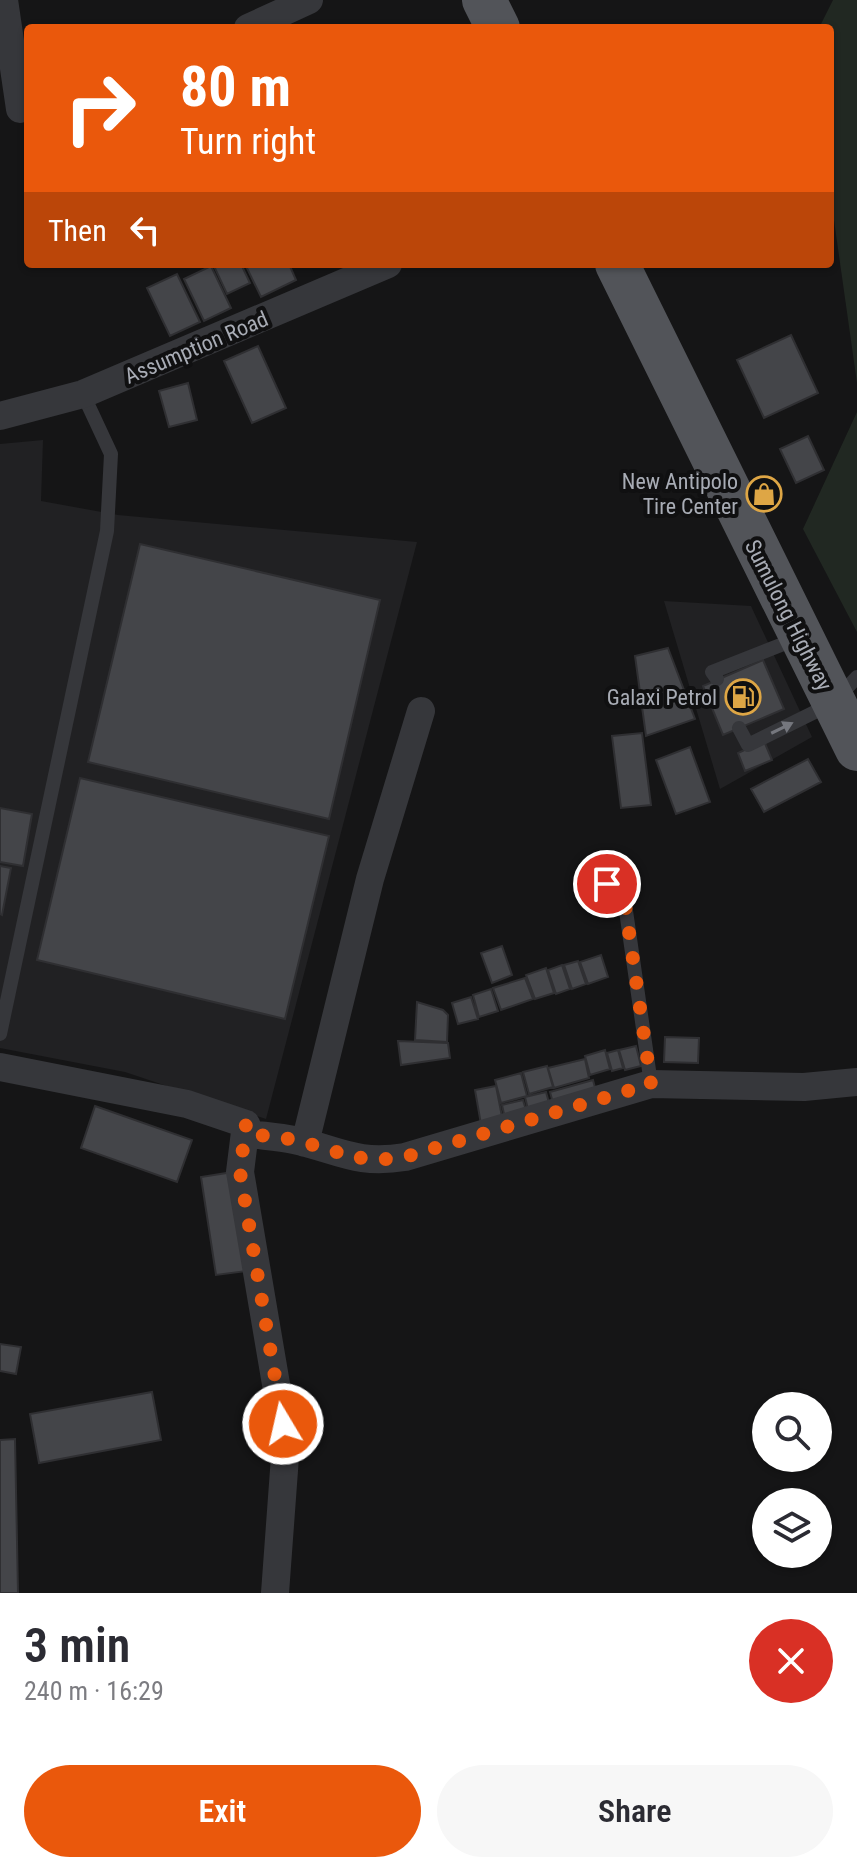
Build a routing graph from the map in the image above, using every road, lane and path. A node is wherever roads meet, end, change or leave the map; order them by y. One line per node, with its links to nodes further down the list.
1 (4, 0): 6 (street)
2 (309, 0): 4 (street)
3 (484, 0): 5 (main road)
4 (257, 24)
5 (496, 24)
6 (16, 109)
7 (379, 268): 9 (street, Assumption Road)
8 (619, 268): 11 (main road, Sumulong Highway)
9 (83, 394): 10 (street, Assumption Road); 18 (lane)
10 (0, 416)
11 (800, 638): 12 (lane); 13 (main road, Sumulong Highway)
12 (717, 679)
13 (845, 690): 15 (lane, one-way to 13); 16 (main road, Sumulong Highway)
14 (421, 711): 23 (street)
15 (739, 728)
16 (857, 749)
17 (590, 872): 21 (lane)
18 (0, 1034)
19 (0, 1067): 22 (street)
20 (857, 1082): 21 (street)
21 (651, 1084): 23 (street)
22 (246, 1124): 23 (street); 24 (street)
23 (305, 1143)
24 (275, 1593)

